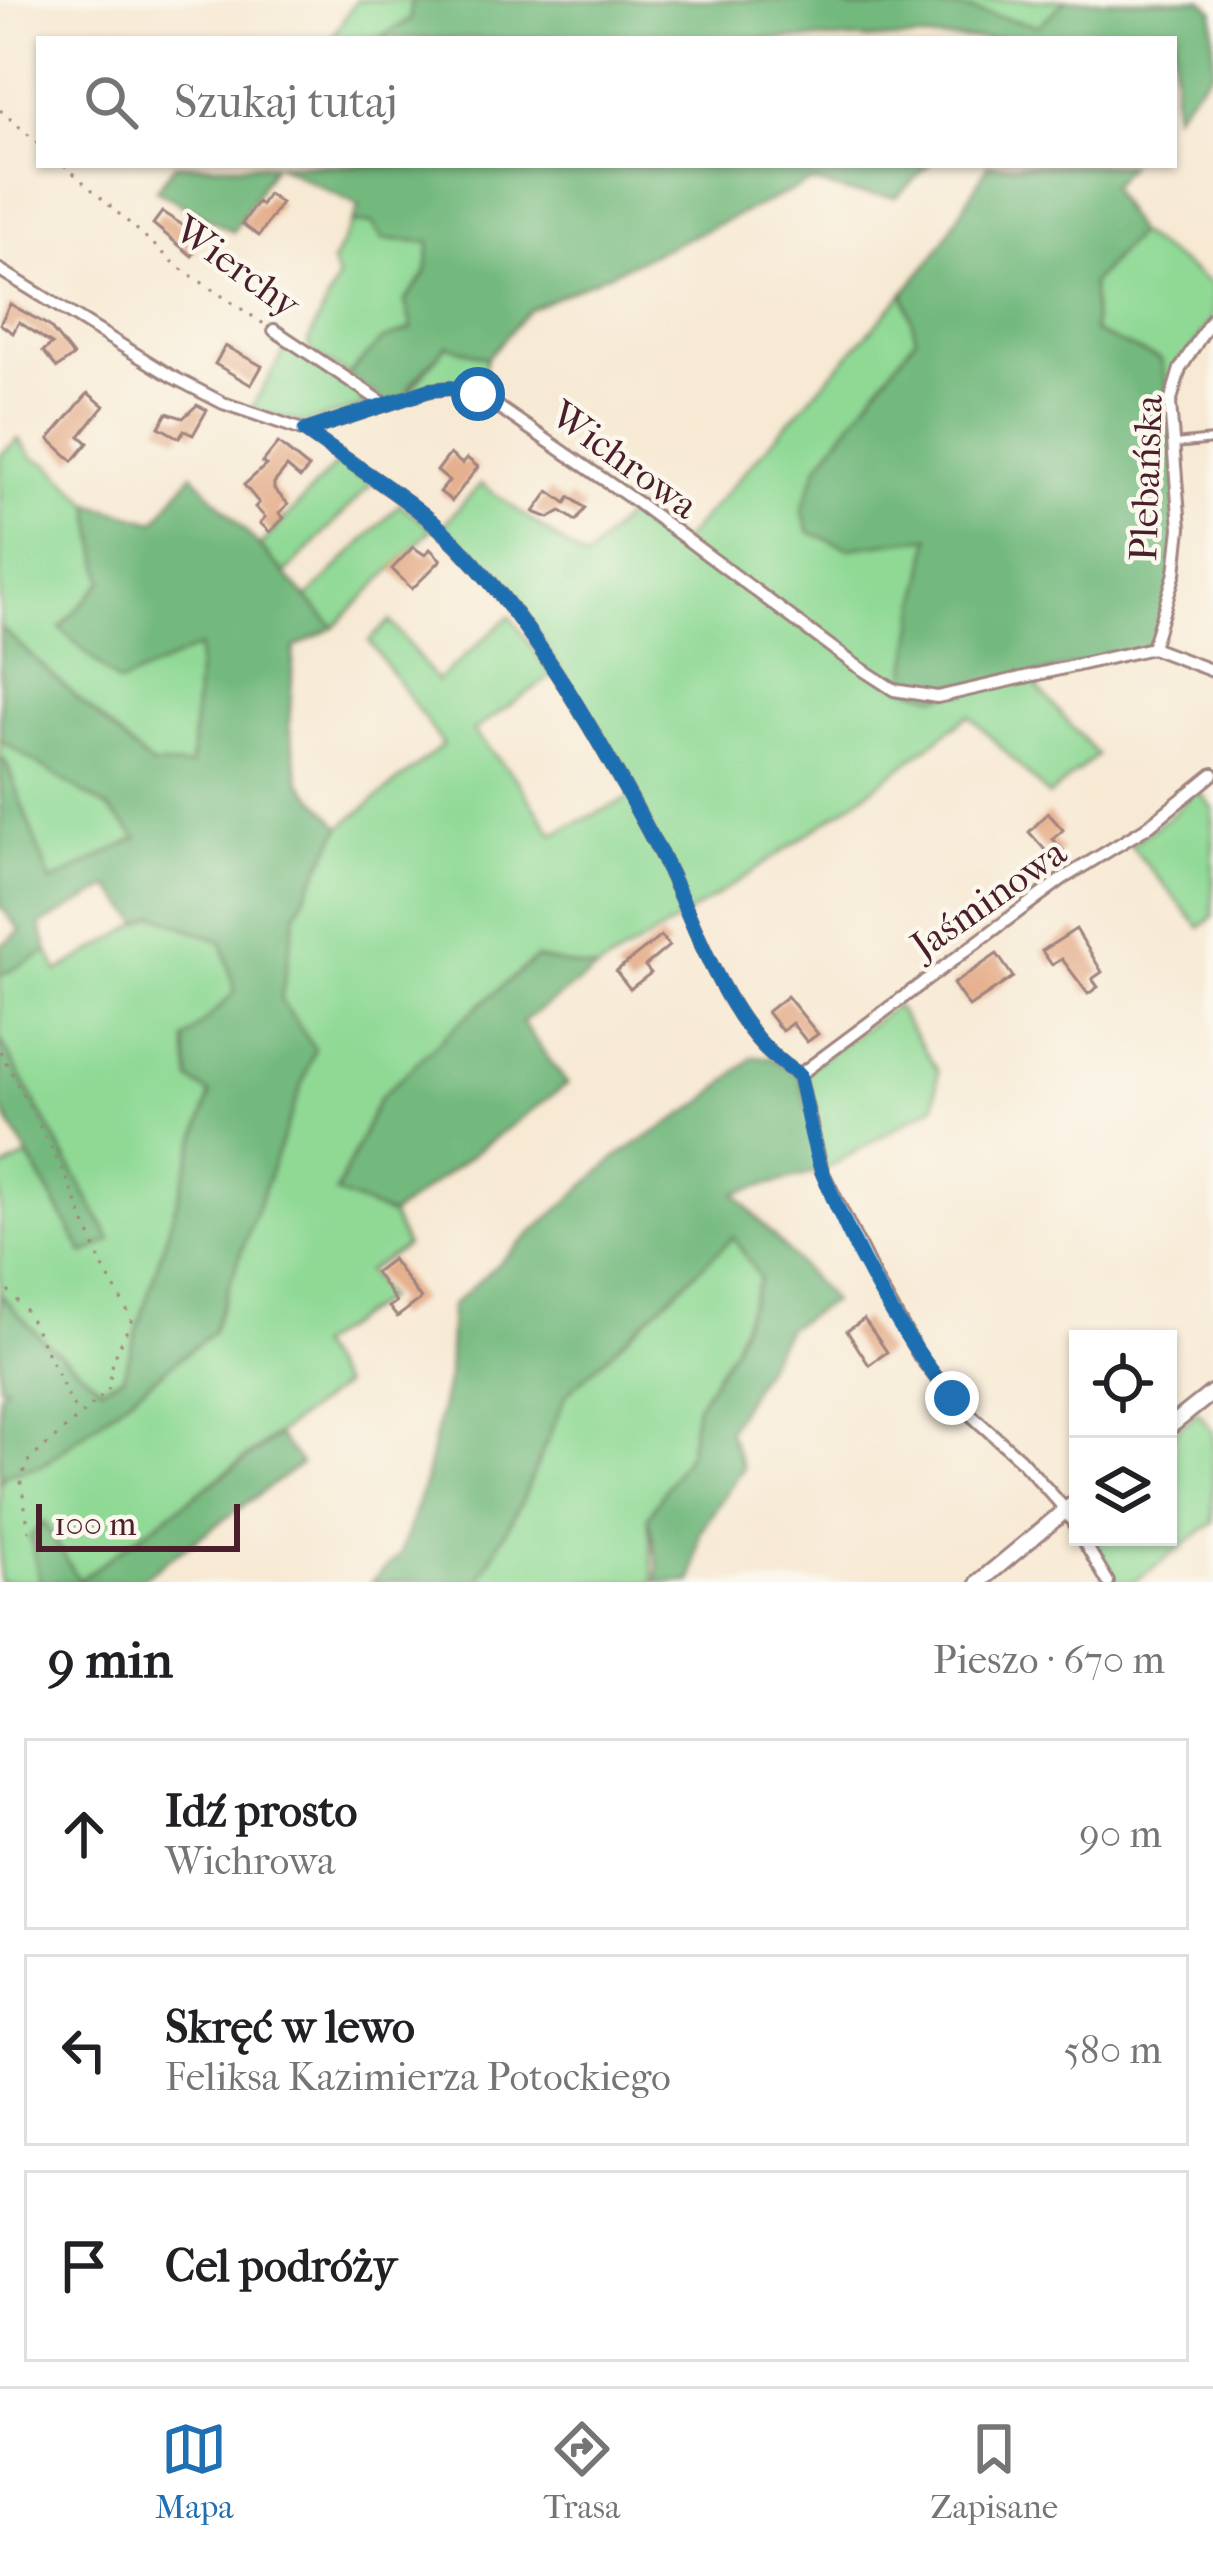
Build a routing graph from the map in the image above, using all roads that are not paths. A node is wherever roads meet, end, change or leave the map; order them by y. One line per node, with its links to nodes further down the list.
1 (0, 270): 5 (street)
2 (1213, 317): 7 (street, Plebańska)
3 (274, 330): 4 (street, Wierchy)
4 (385, 404): 5 (street, Wichrowa); 8 (street, Wichrowa)
5 (305, 431): 11 (street)
6 (1213, 440): 7 (lane)
7 (1172, 444): 8 (street, Plebańska)
8 (1152, 648): 9 (street)
9 (1213, 671)
10 (1213, 774): 11 (street, Jaśminowa)
11 (799, 1075): 14 (street)
12 (1213, 1391): 13 (street)
13 (1177, 1421)
14 (1069, 1502)
15 (1069, 1507): 17 (street)
16 (1087, 1546): 18 (street)
17 (979, 1582)
18 (1108, 1582)

